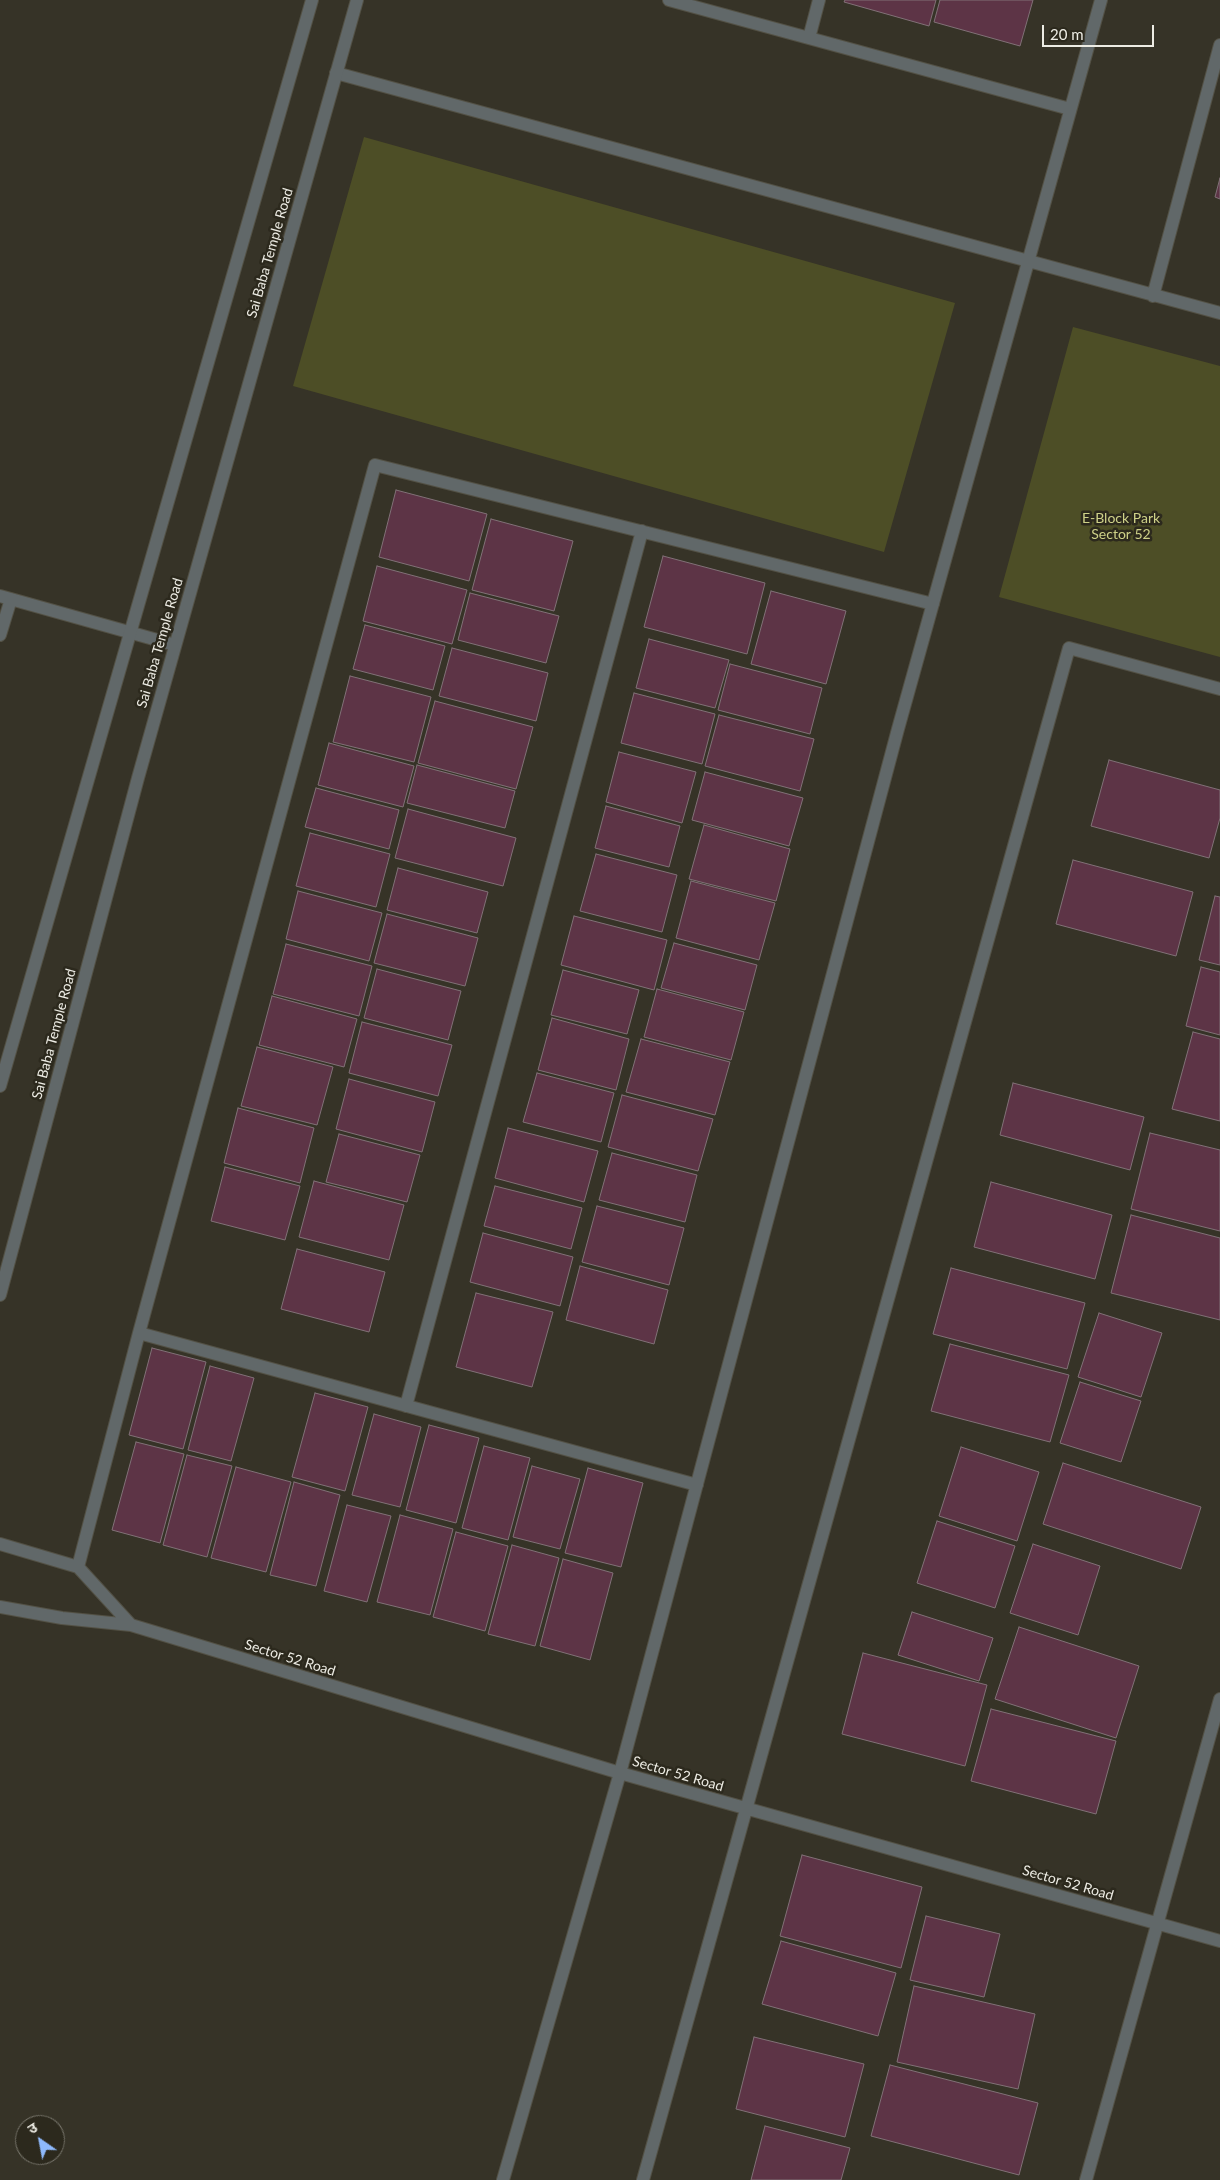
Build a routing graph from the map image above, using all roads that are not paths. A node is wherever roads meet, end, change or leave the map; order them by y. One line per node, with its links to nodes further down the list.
1 (312, 0): 16 (street)
2 (357, 0): 8 (street, Sai Baba Temple Road)
3 (670, 0): 6 (street)
4 (819, 0): 6 (street)
5 (1100, 0): 9 (street)
6 (809, 38): 9 (street)
7 (1220, 45): 11 (street)
8 (336, 73): 10 (street); 18 (street, Sai Baba Temple Road)
9 (1070, 109): 10 (street)
10 (1028, 262): 11 (street); 15 (street)
11 (1153, 296): 12 (street)
12 (1220, 313)
13 (642, 531): 15 (street); 22 (street); 23 (street)
14 (5, 598): 16 (street); 17 (street)
15 (933, 604): 24 (street)
16 (130, 632): 18 (street); 20 (street)
17 (0, 635)
18 (175, 645): 21 (street, Sai Baba Temple Road)
19 (1220, 689): 31 (street)
20 (0, 1086)
21 (0, 1295)
22 (139, 1333): 23 (street); 26 (street)
23 (406, 1406): 24 (street)
24 (697, 1484): 30 (street)
25 (0, 1544): 26 (street)
26 (78, 1567): 28 (street)
27 (0, 1607): 28 (street, Sector 52 Road)
28 (131, 1625): 30 (street, Sector 52 Road)
29 (1220, 1699): 32 (street)
30 (620, 1774): 31 (street, Sector 52 Road); 34 (street)
31 (747, 1809): 32 (street, Sector 52 Road); 35 (street)
32 (1158, 1924): 33 (street, Sector 52 Road); 36 (street)
33 (1220, 1941)
34 (503, 2180)
35 (644, 2180)
36 (1086, 2180)

